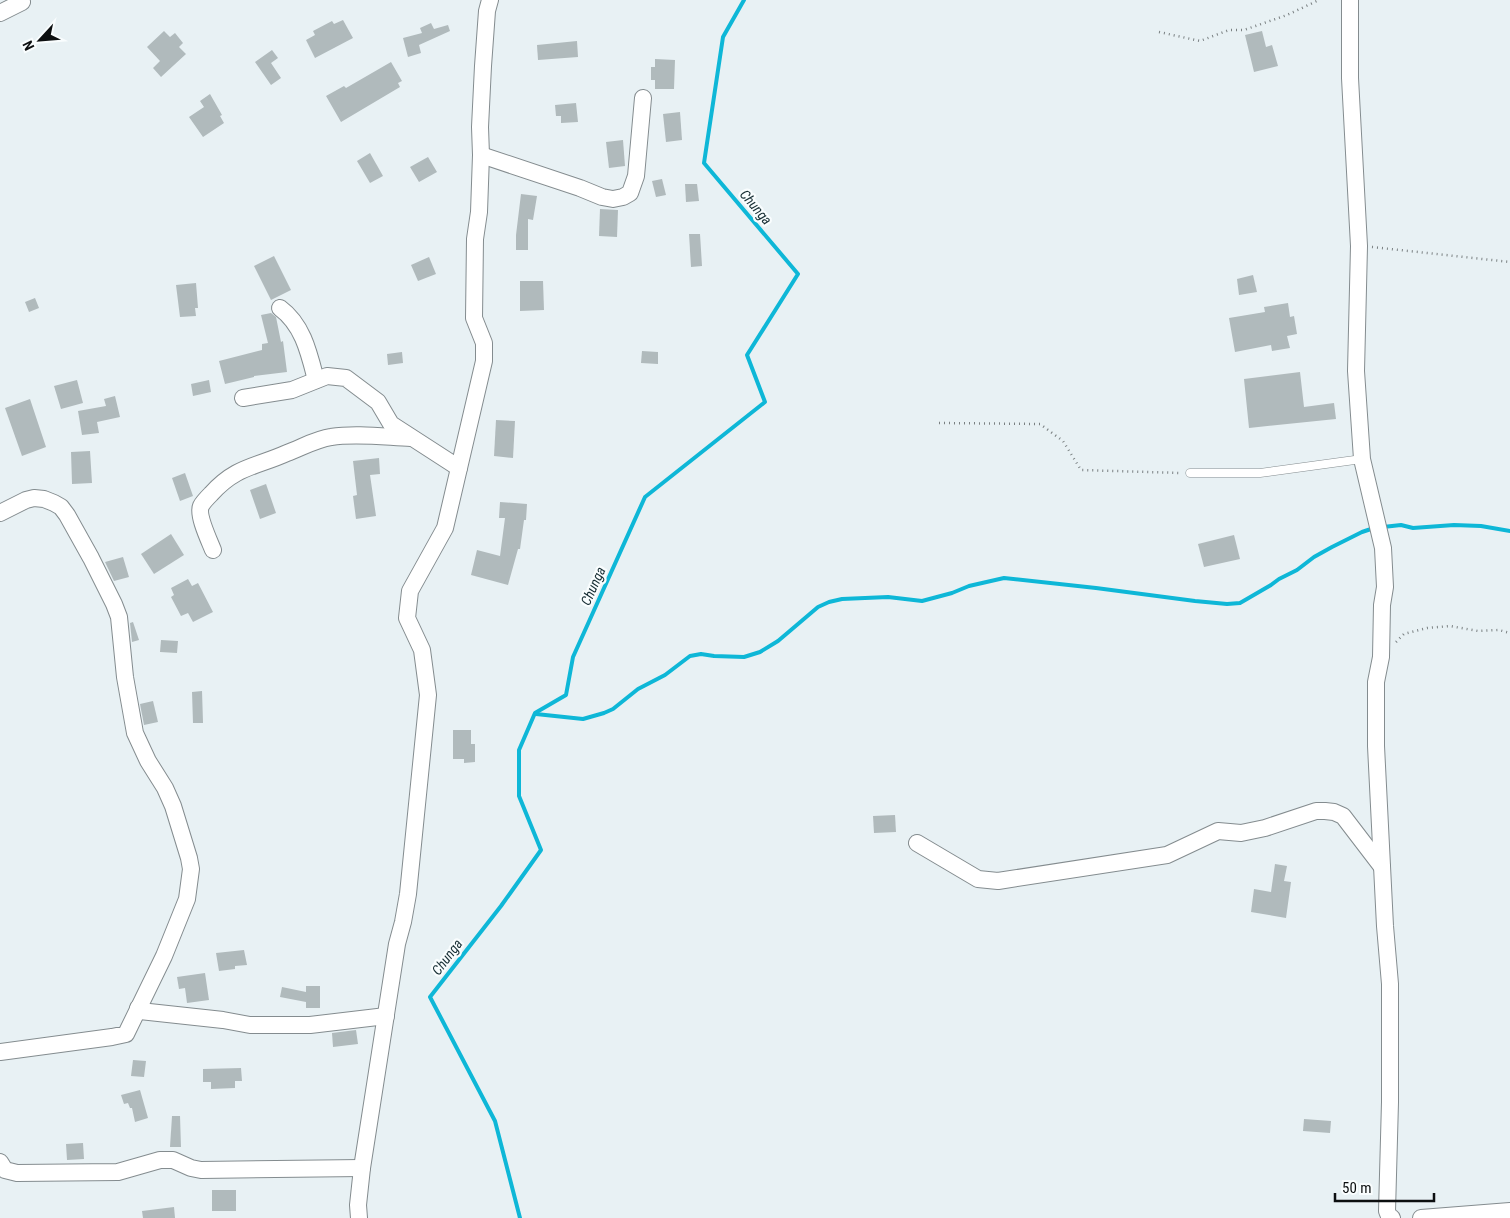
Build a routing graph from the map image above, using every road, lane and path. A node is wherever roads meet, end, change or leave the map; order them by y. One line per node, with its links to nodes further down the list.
1 (490, 0): 8 (street)
2 (1319, 0): 6 (path)
3 (1350, 0): 9 (street)
4 (22, 2): 5 (street)
5 (0, 13)
6 (1159, 32)
7 (643, 98): 8 (street)
8 (482, 155): 17 (street)
9 (1359, 246): 10 (path); 16 (street)
10 (1510, 262)
11 (280, 308): 12 (street)
12 (316, 380): 13 (street); 15 (street)
13 (243, 398)
14 (939, 423): 18 (path)
15 (412, 438): 17 (street); 20 (street)
16 (1362, 459): 18 (lane); 22 (street)
17 (459, 468): 26 (street)
18 (1190, 473)
19 (0, 513): 25 (street)
20 (213, 550)
21 (1510, 633): 22 (path)
22 (1381, 657): 24 (street)
23 (918, 843): 24 (street)
24 (1382, 867): 32 (street)
25 (138, 1008): 26 (street); 27 (street)
26 (386, 1016): 29 (street)
27 (0, 1052)
28 (0, 1162): 29 (street)
29 (362, 1168): 31 (street)
30 (1510, 1211): 33 (street)
31 (359, 1218)
32 (1392, 1218)
33 (1421, 1218)

